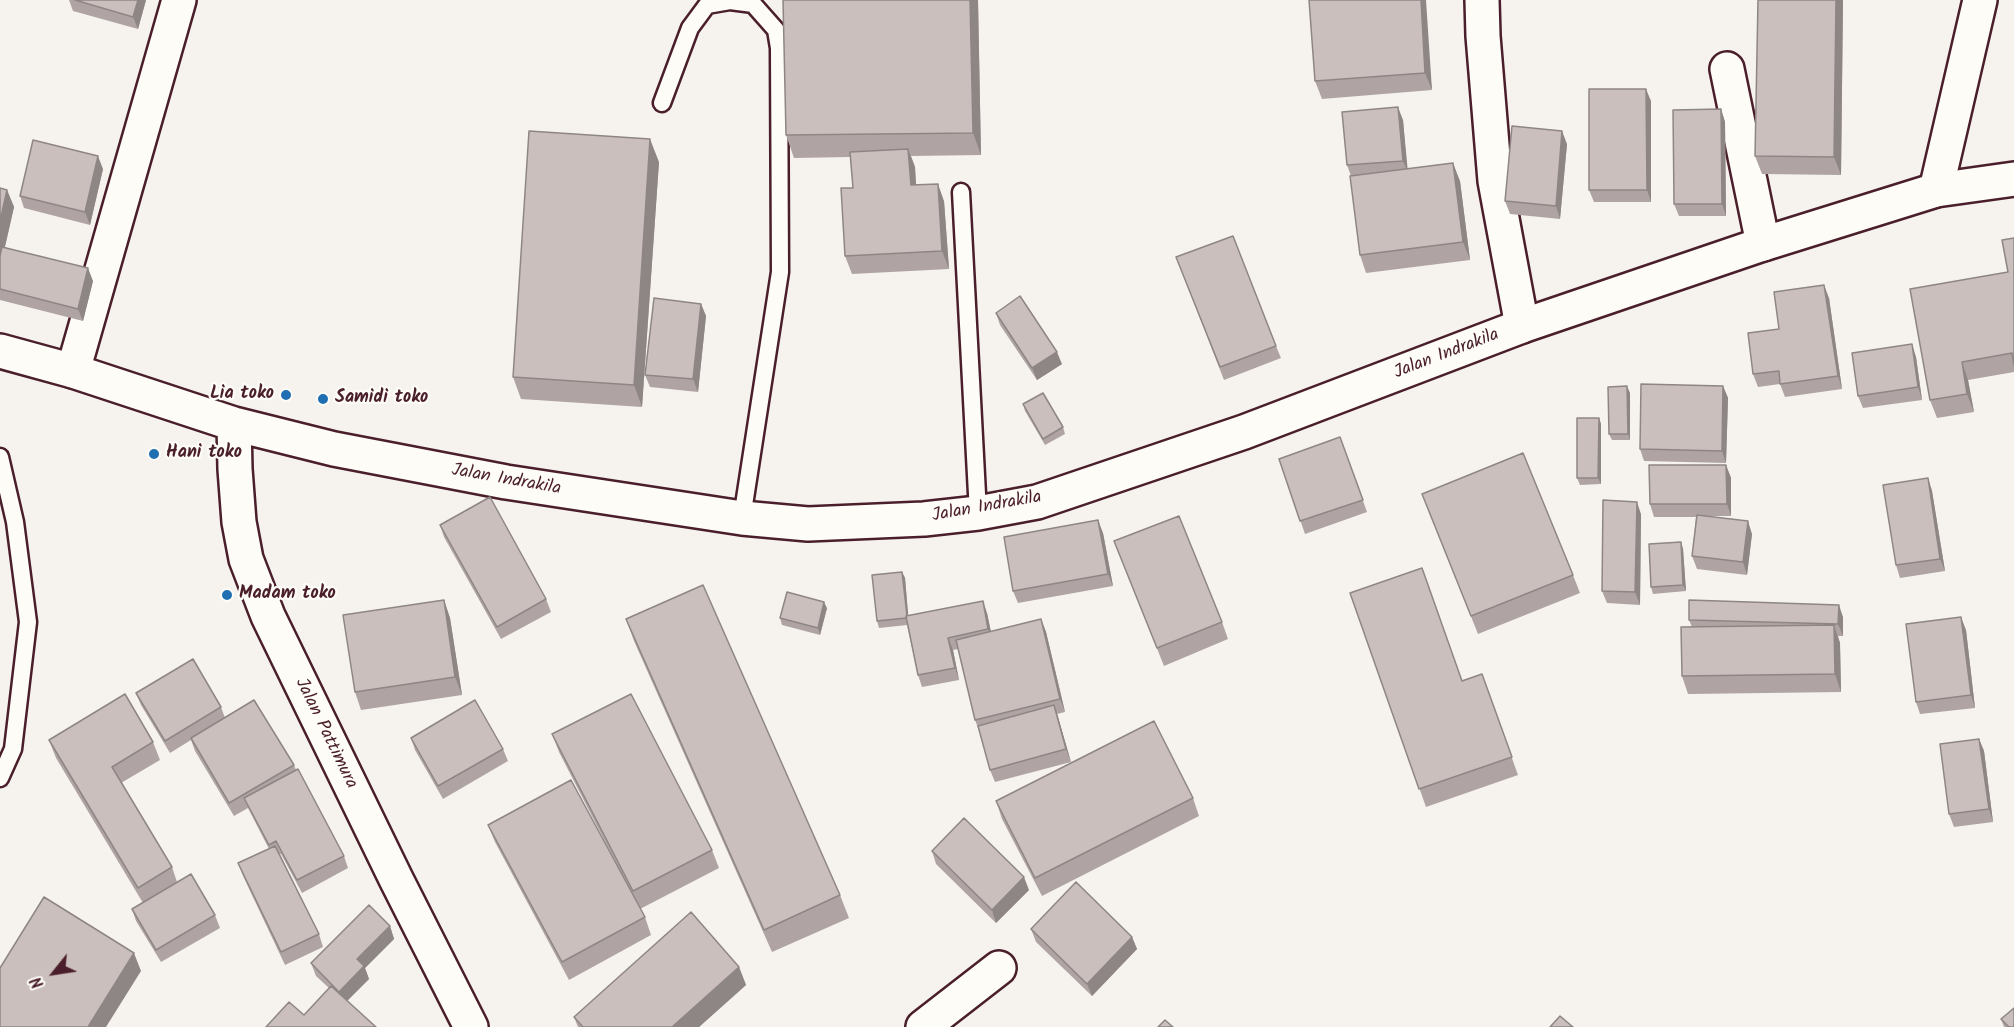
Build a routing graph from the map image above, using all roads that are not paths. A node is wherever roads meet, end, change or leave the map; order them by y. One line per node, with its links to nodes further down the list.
1 (179, 0): 12 (street)
2 (1482, 0): 10 (street)
3 (1980, 0): 7 (street)
4 (1727, 69): 9 (street)
5 (662, 103): 16 (lane)
6 (2014, 179): 7 (street, Jalan Indrakila)
7 (1936, 190): 9 (street, Jalan Indrakila)
8 (961, 192): 15 (lane)
9 (1763, 244): 10 (street, Jalan Indrakila)
10 (1522, 326): 15 (street, Jalan Indrakila)
11 (0, 351): 12 (street, Jalan Indrakila)
12 (73, 371): 13 (street, Jalan Indrakila)
13 (234, 424): 16 (street, Jalan Indrakila); 19 (street, Jalan Pattimura)
14 (0, 458): 17 (lane)
15 (978, 513): 16 (street, Jalan Indrakila)
16 (742, 518)
17 (0, 778)
18 (999, 968): 20 (street)
19 (471, 1027)
20 (923, 1027)

